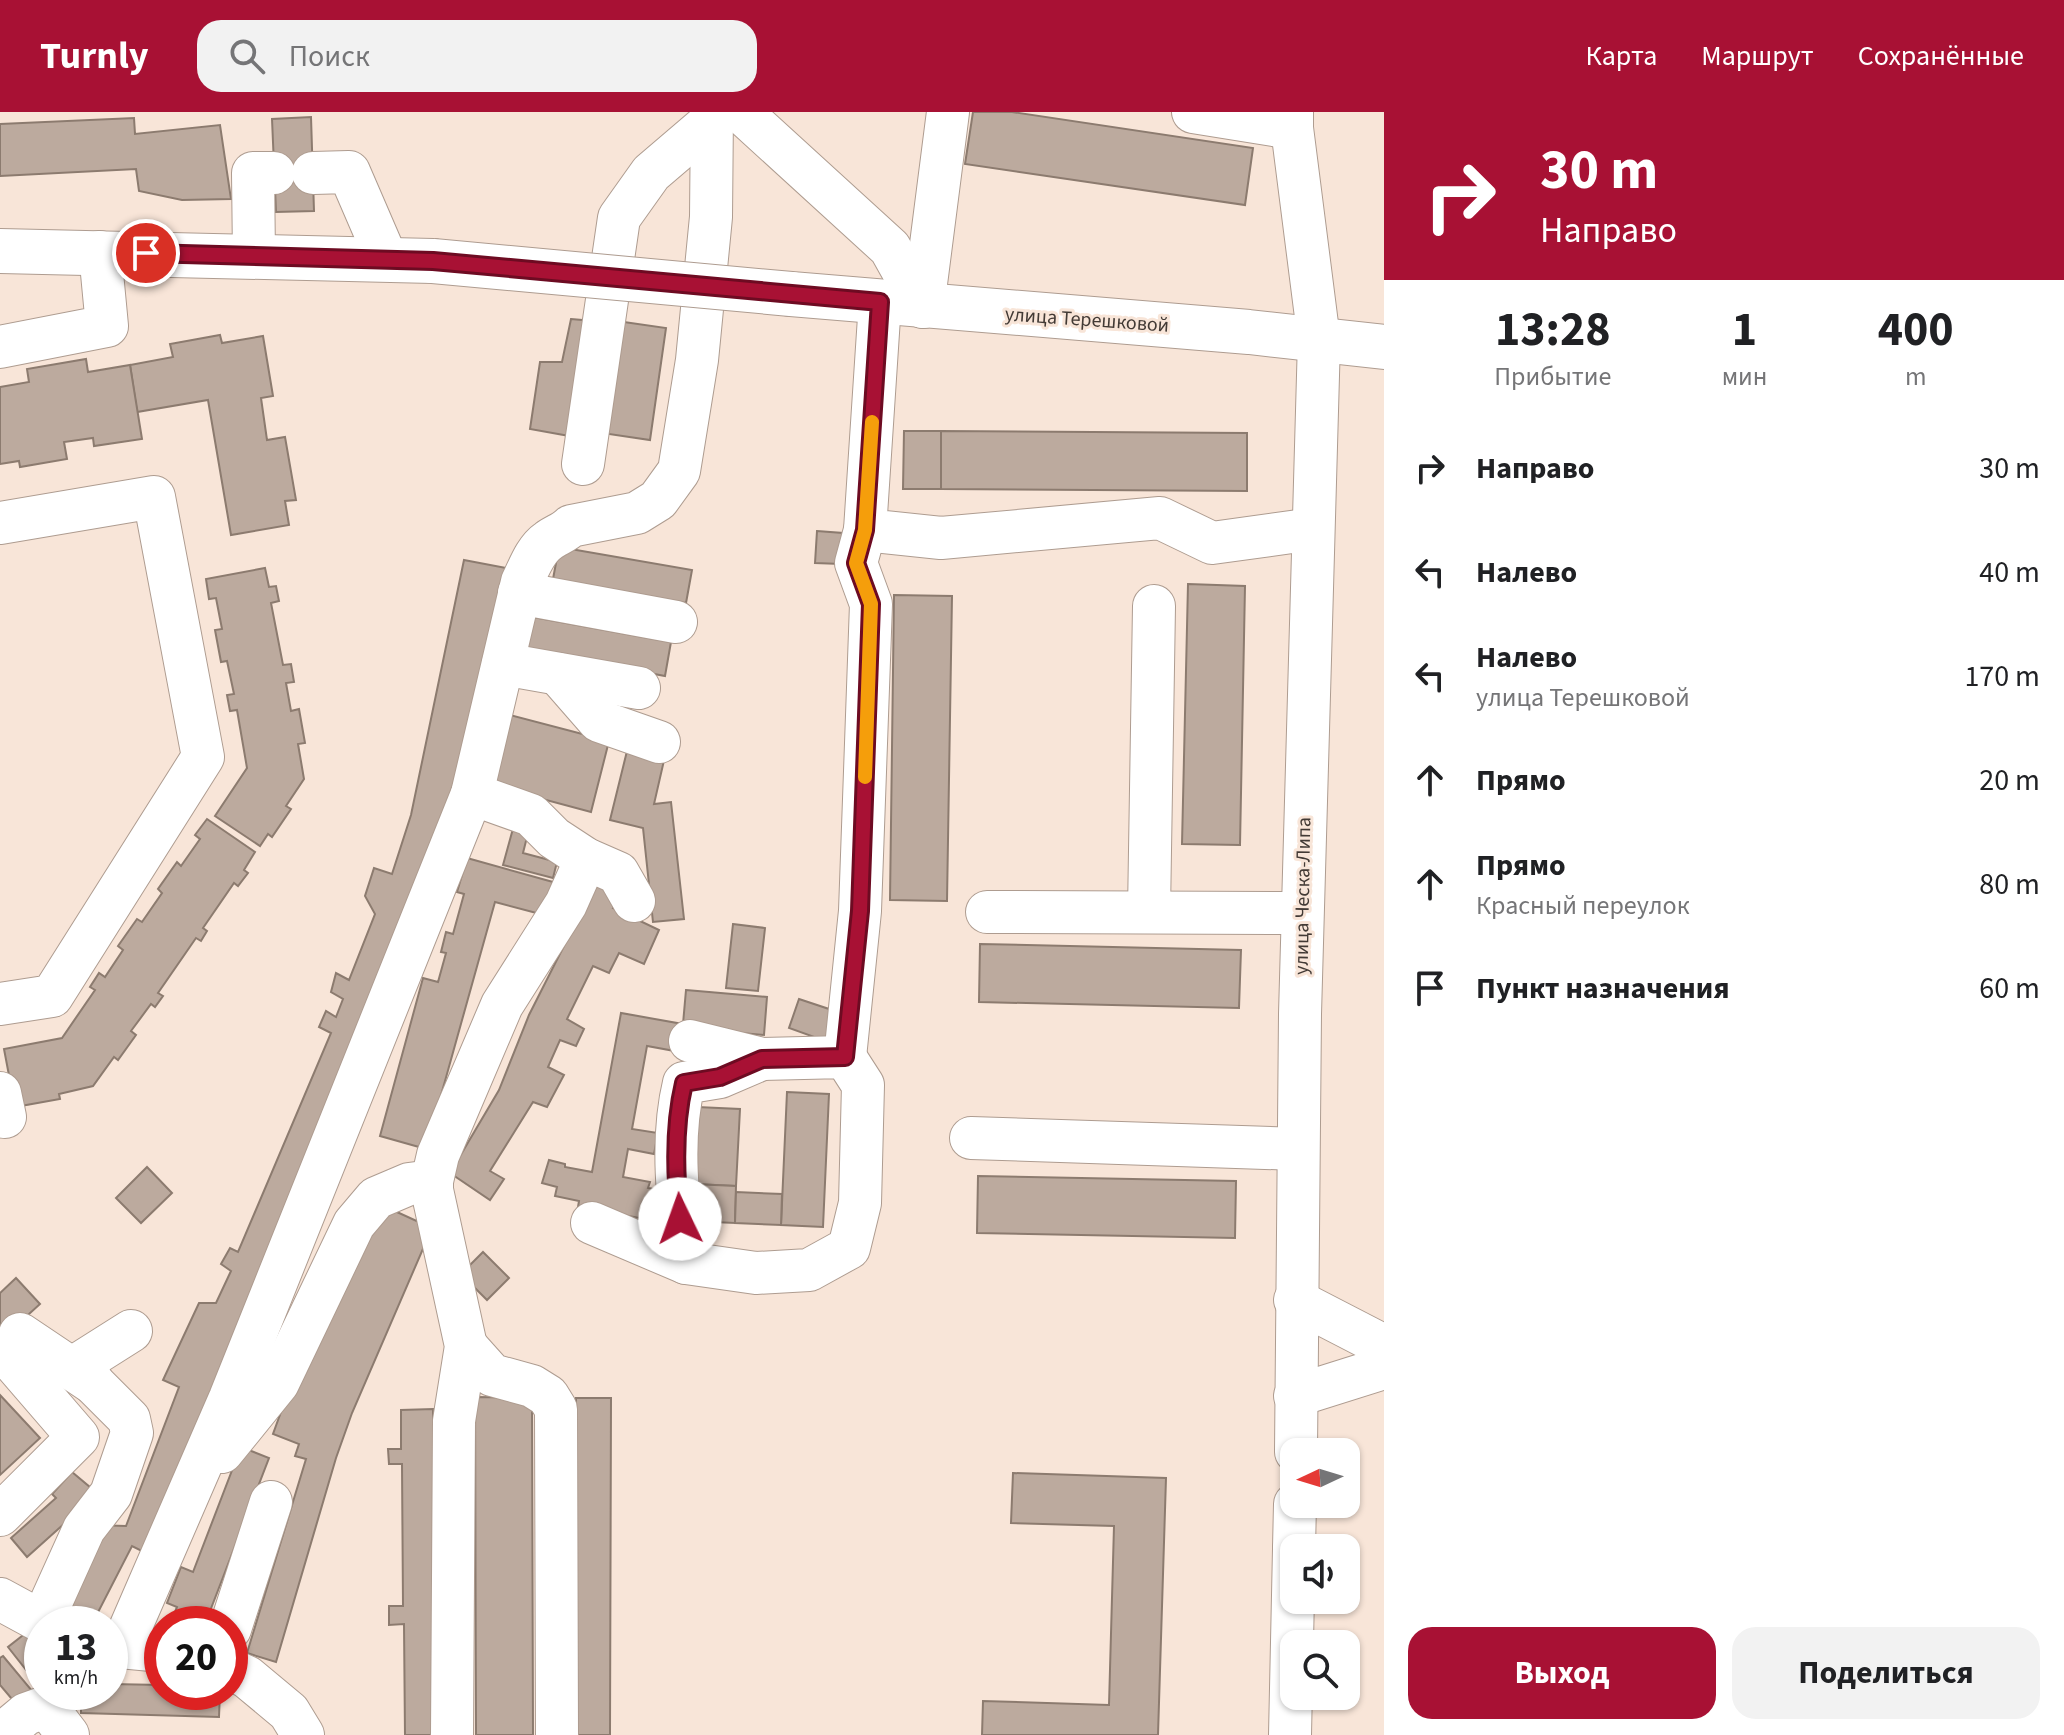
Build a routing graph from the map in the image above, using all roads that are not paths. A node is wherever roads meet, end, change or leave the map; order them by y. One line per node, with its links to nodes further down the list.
1 (948, 112): 10 (street)
2 (1193, 112): 4 (street)
3 (722, 115): 10 (street); 14 (street); 18 (street)
4 (1292, 120): 11 (street, улица Ческа-Липа)
5 (0, 251): 6 (main road, улица Терешковой)
6 (100, 252): 7 (main road, улица Терешковой); 12 (street)
7 (254, 256): 8 (main road, улица Терешковой); 8 (street)
8 (387, 260): 9 (main road, улица Терешковой, bridge)
9 (880, 302): 10 (main road, улица Терешковой); 17 (street)
10 (923, 307): 11 (main road, улица Терешковой)
11 (1319, 340): 13 (main road, улица Терешковой); 16 (street, улица Ческа-Липа)
12 (0, 347)
13 (1384, 347)
14 (583, 464)
15 (0, 523): 31 (street)
16 (1313, 529): 17 (street); 30 (street, улица Ческа-Липа)
17 (865, 530): 33 (street)
18 (519, 593): 20 (street); 21 (street)
19 (1154, 606): 29 (street)
20 (676, 622)
21 (503, 664): 22 (street); 25 (street)
22 (558, 674): 23 (street); 24 (street)
23 (639, 688)
24 (659, 742)
25 (472, 794): 26 (street); 49 (street)
26 (586, 859): 27 (street); 37 (street)
27 (634, 901)
28 (987, 912): 29 (street)
29 (1149, 912): 30 (street)
30 (1302, 913): 36 (street, улица Ческа-Липа)
31 (0, 1004)
32 (690, 1041): 34 (street)
33 (845, 1057): 34 (street); 39 (street)
34 (762, 1059): 39 (street)
35 (971, 1138): 36 (street)
36 (1298, 1149): 40 (street, улица Ческа-Липа)
37 (432, 1181): 43 (street); 49 (street)
38 (592, 1223): 39 (street)
39 (686, 1263)
40 (1295, 1300): 44 (street); 47 (street, улица Ческа-Липа)
41 (131, 1331): 46 (street)
42 (10, 1342): 46 (street); 51 (street)
43 (466, 1346): 62 (street); 63 (street)
44 (1384, 1346)
45 (1384, 1368): 47 (street)
46 (93, 1383): 53 (street)
47 (1295, 1396): 48 (street, улица Ческа-Липа)
48 (1296, 1438)
49 (186, 1502): 57 (street)
50 (271, 1502): 54 (street)
51 (0, 1515)
52 (0, 1599): 55 (street)
53 (51, 1606)
54 (237, 1606)
55 (24, 1612)
56 (1293, 1614): 64 (street)
57 (131, 1648)
58 (248, 1681): 61 (street)
59 (1, 1735): 60 (street)
60 (68, 1735)
61 (303, 1735)
62 (452, 1735)
63 (557, 1735)
64 (1290, 1735)

